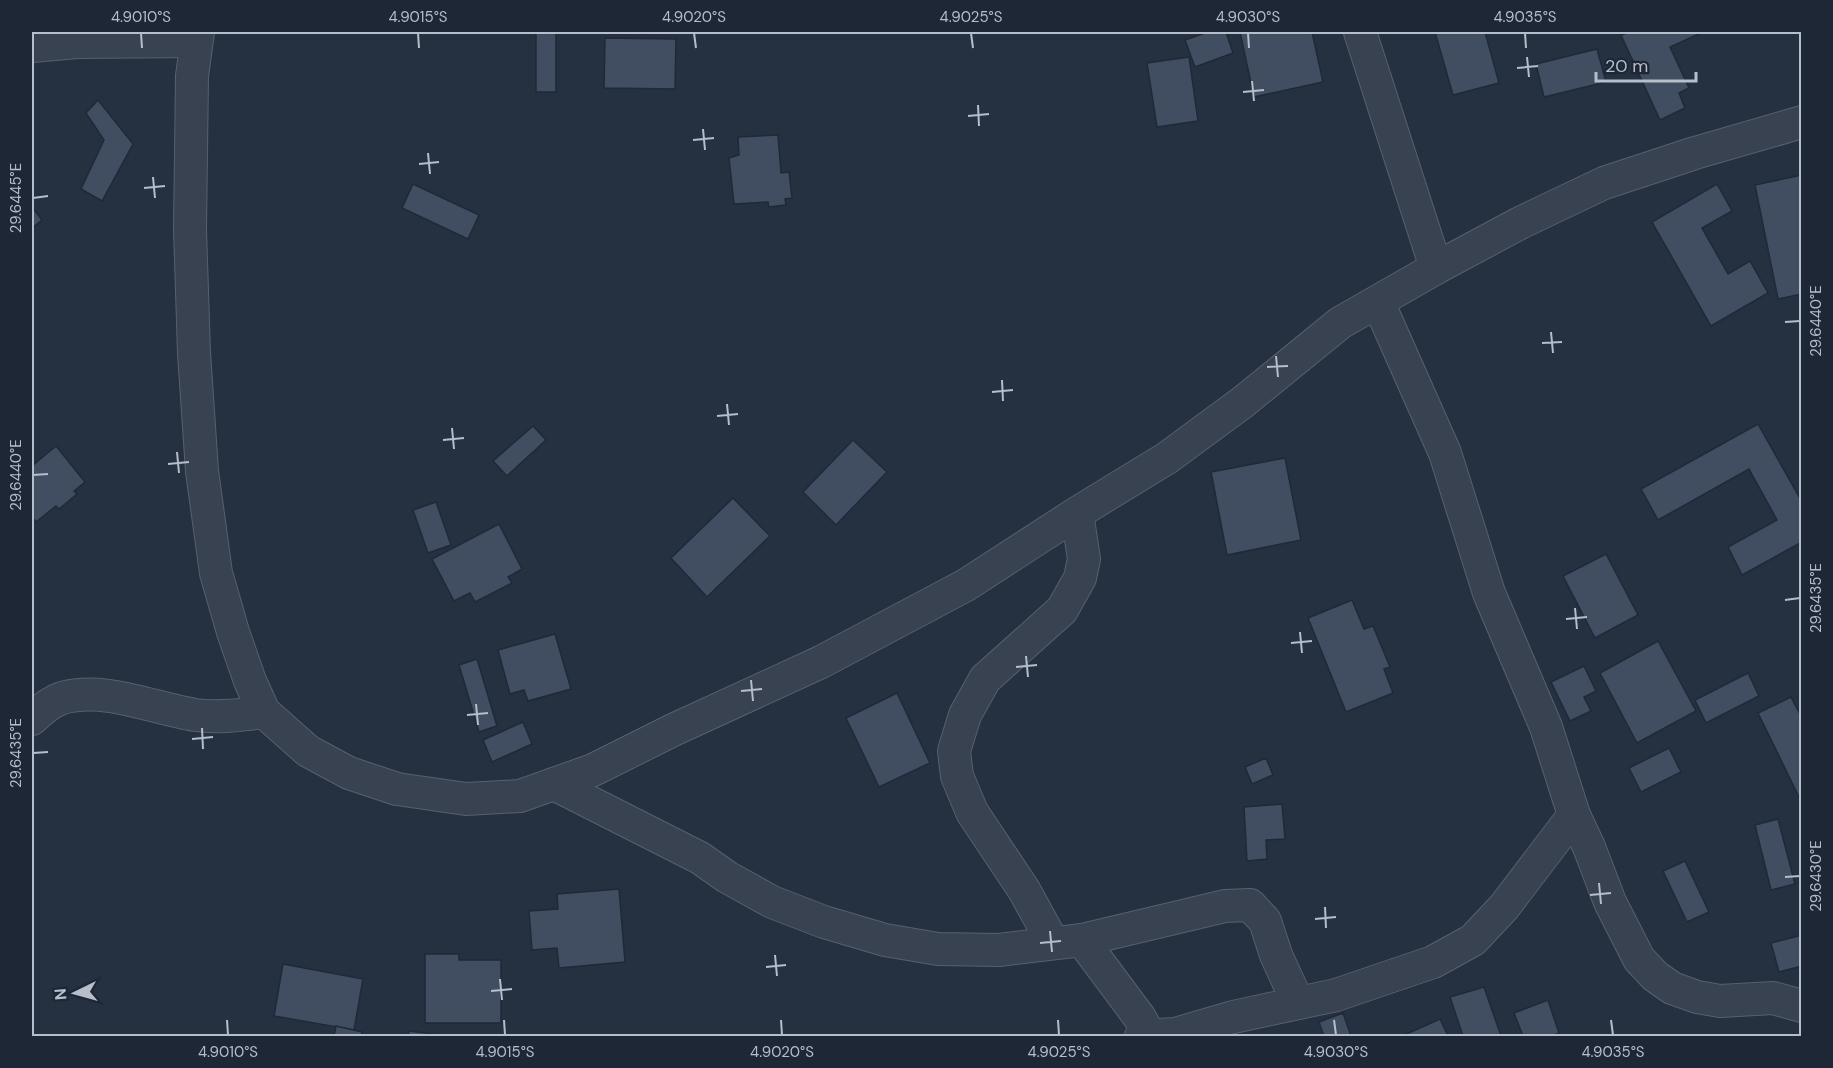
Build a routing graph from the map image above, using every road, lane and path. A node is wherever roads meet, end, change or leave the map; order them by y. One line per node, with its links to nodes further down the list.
1 (1360, 32): 5 (street)
2 (197, 36): 3 (street); 8 (street)
3 (32, 46)
4 (1802, 122): 5 (street)
5 (1436, 268): 6 (street)
6 (1378, 302): 7 (street); 11 (street)
7 (1077, 513): 10 (street); 12 (street)
8 (264, 712): 9 (street); 10 (street)
9 (32, 719)
10 (554, 784): 12 (street)
11 (1575, 815): 13 (street); 14 (street)
12 (1067, 941): 13 (street); 16 (street)
13 (1298, 1003): 16 (street)
14 (1802, 1006)
15 (1142, 1036): 16 (street)
16 (1150, 1036)

